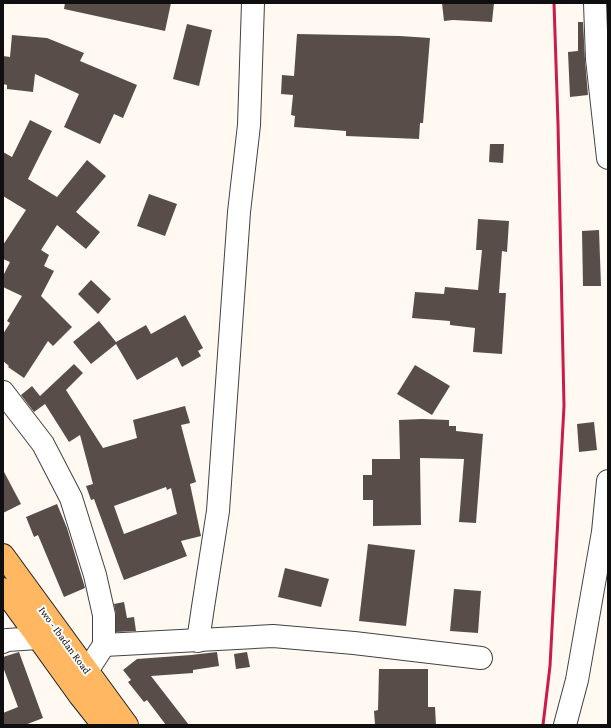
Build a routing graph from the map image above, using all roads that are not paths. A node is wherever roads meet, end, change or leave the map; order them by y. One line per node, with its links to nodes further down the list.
1 (253, 3): 9 (street)
2 (595, 3): 3 (street)
3 (608, 158)
4 (3, 392): 11 (street)
5 (608, 481): 16 (street)
6 (3, 555): 13 (main road, Iwo - Ibadan Road)
7 (3, 589): 8 (main road, Iwo - Ibadan Road)
8 (38, 638): 10 (street); 14 (main road, Iwo - Ibadan Road)
9 (198, 641): 11 (street); 12 (street)
10 (3, 642)
11 (104, 645): 13 (street)
12 (481, 658)
13 (87, 671): 15 (main road, Iwo - Ibadan Road)
14 (103, 725)
15 (127, 725)
16 (565, 725)

